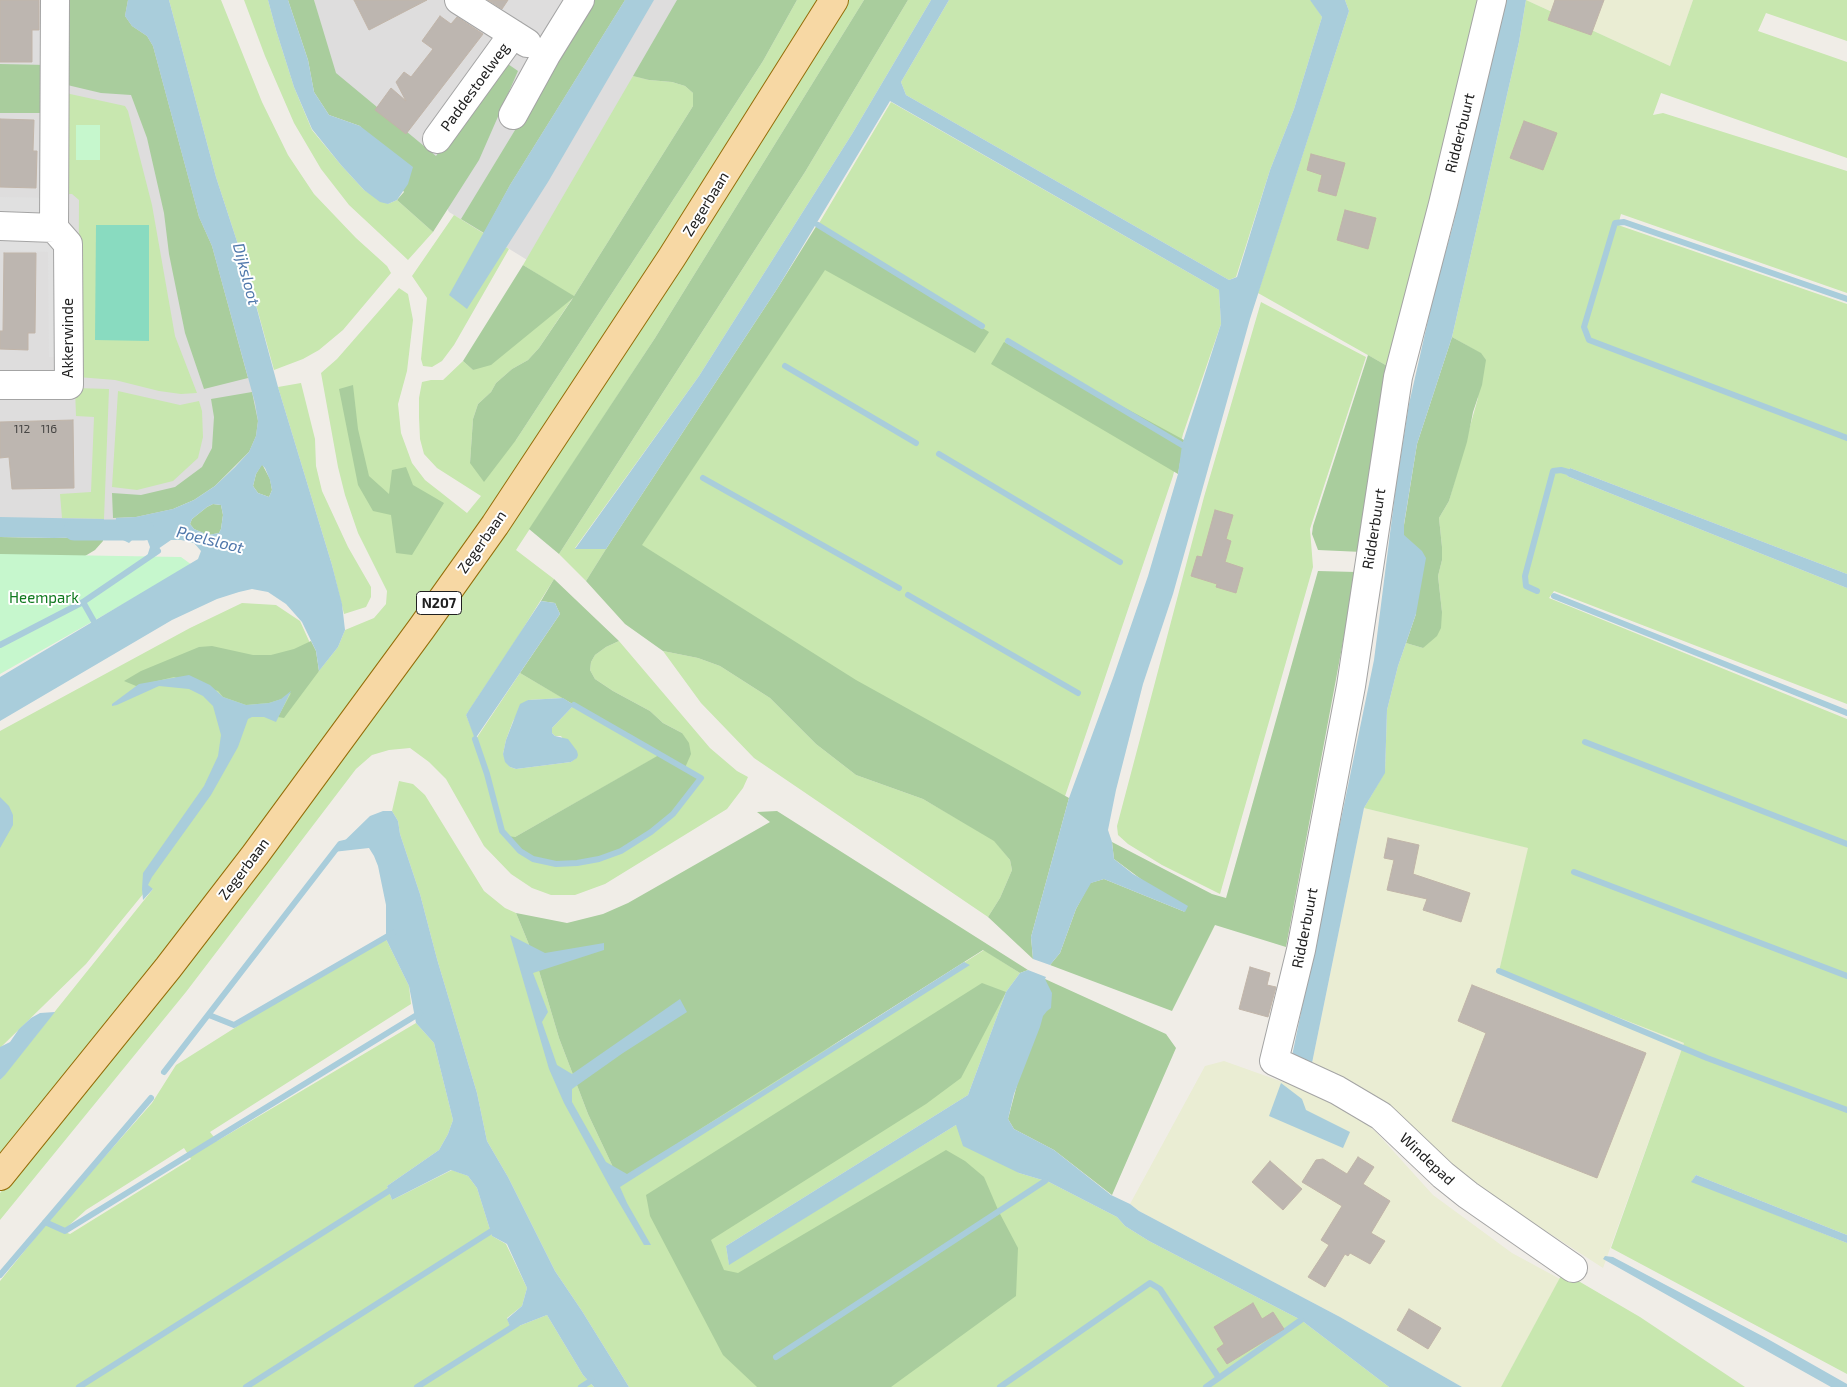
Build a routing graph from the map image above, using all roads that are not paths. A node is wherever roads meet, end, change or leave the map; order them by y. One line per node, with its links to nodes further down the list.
1 (55, 0): 11 (street)
2 (459, 0): 6 (street, Paddestoelweg)
3 (580, 0): 7 (street)
4 (834, 0): 14 (main road, Zegerbaan / N207)
5 (1492, 0): 13 (street, Ridderbuurt)
6 (513, 34): 7 (street, Paddestoelweg); 9 (street, Paddestoelweg)
7 (546, 55): 8 (street)
8 (513, 115)
9 (436, 139)
10 (0, 226): 11 (street)
11 (54, 228): 12 (street, Akkerwinde)
12 (0, 385)
13 (1274, 1061): 15 (street, Windepad)
14 (0, 1176)
15 (1573, 1268)

